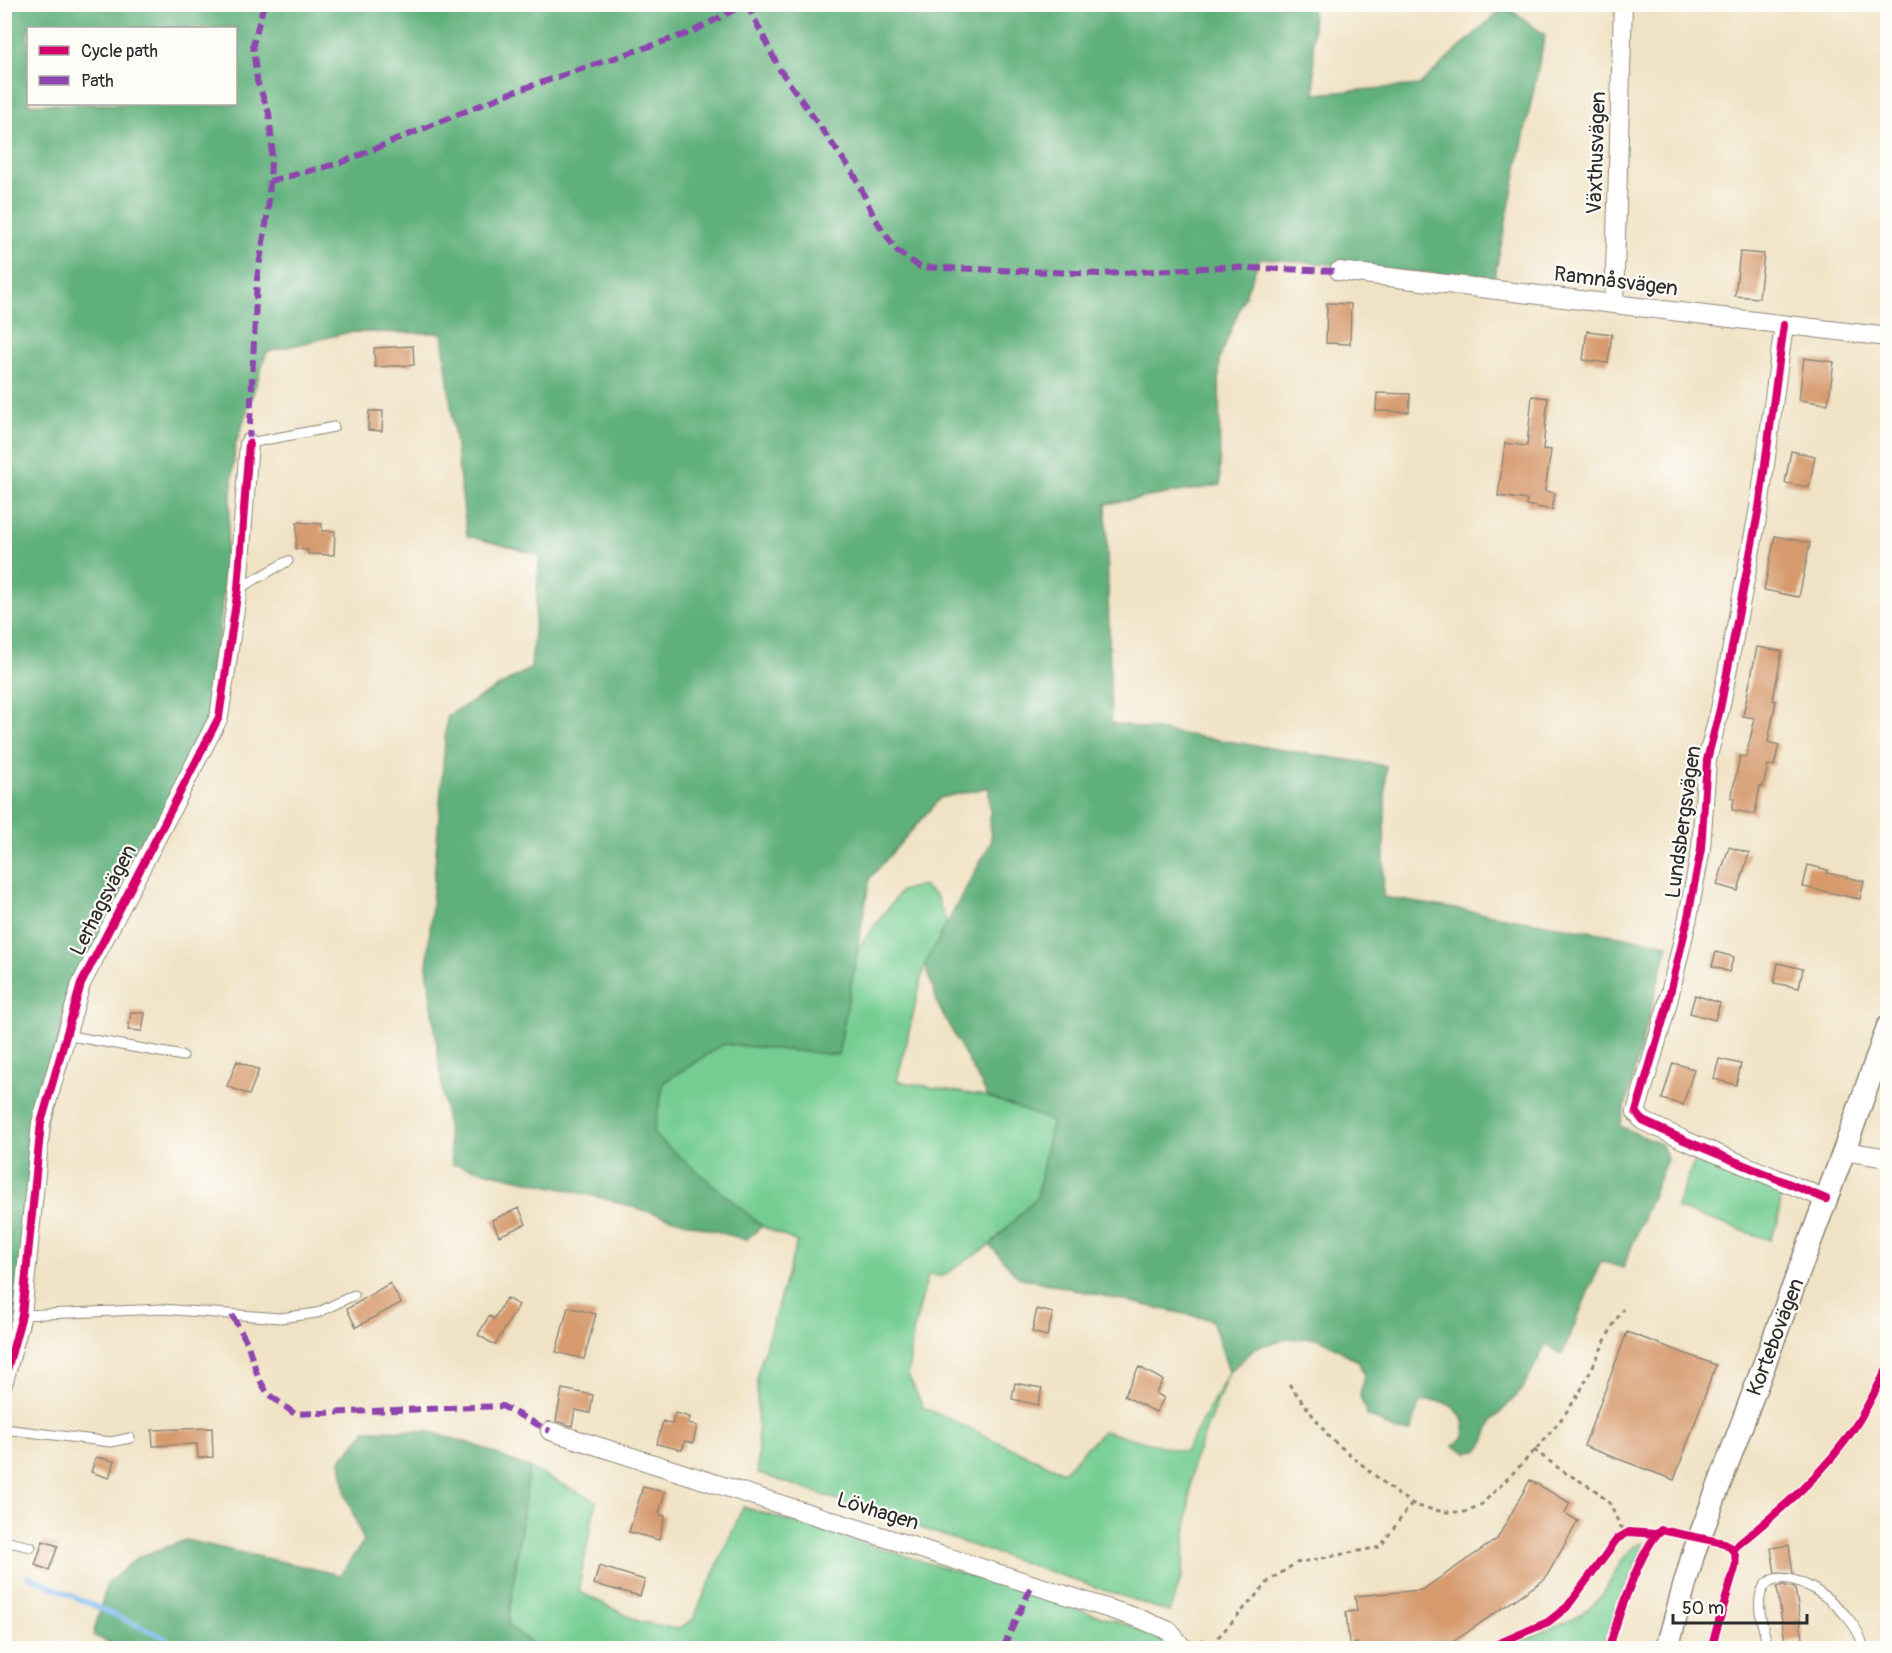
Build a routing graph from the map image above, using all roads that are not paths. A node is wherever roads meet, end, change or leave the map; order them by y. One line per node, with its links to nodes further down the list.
1 (1623, 4): 3 (street, Växthusvägen)
2 (1339, 271): 3 (street, Ramnåsvägen)
3 (1614, 304): 4 (street, Ramnåsvägen)
4 (1784, 325): 5 (street, Ramnåsvägen); 15 (street, Lundsbergsvägen)
5 (1887, 337)
6 (334, 427): 7 (lane)
7 (249, 443): 9 (street, Lerhagsvägen)
8 (288, 561): 9 (lane)
9 (238, 589): 11 (street, Lerhagsvägen)
10 (1887, 1027): 13 (street, Kortebovägen)
11 (65, 1035): 12 (lane); 17 (street, Lerhagsvägen)
12 (183, 1056)
13 (1844, 1151): 14 (street); 15 (street, Kortebovägen)
14 (1887, 1158)
15 (1826, 1199): 25 (street, Kortebovägen)
16 (354, 1295): 17 (lane)
17 (22, 1315): 18 (street, Lerhagsvägen)
18 (4, 1381)
19 (4, 1429): 21 (lane)
20 (550, 1431): 24 (street, Lövhagen)
21 (130, 1438)
22 (4, 1540): 23 (lane)
23 (31, 1547)
24 (1184, 1648)
25 (1667, 1648)
26 (1768, 1648): 27 (lane)
27 (1863, 1648)

